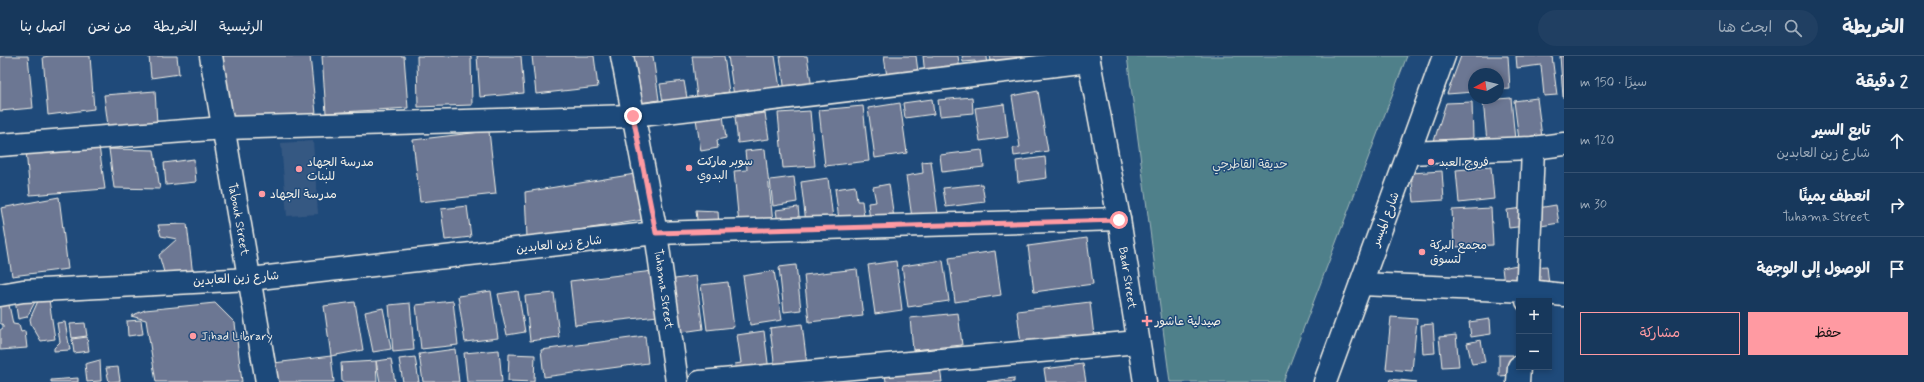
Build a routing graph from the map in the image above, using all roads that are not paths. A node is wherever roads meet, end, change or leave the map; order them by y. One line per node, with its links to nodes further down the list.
1 (211, 56): 6 (street, Tabouk Street)
2 (622, 56): 5 (street, Tuhama Street)
3 (1444, 56): 10 (street, شارع الميسر)
4 (1088, 59): 5 (street); 11 (street, Badr Street)
5 (633, 116): 6 (street); 12 (street, Tuhama Street)
6 (224, 128): 8 (street); 13 (street, Tabouk Street)
7 (1564, 144): 9 (street)
8 (0, 145)
9 (1533, 148): 10 (street); 17 (street)
10 (1409, 153): 14 (street, شارع الميسر)
11 (1119, 220): 12 (street, شارع زين العابدين); 18 (street, Badr Street)
12 (656, 233): 13 (street, شارع زين العابدين); 21 (street, Tuhama Street)
13 (250, 279): 15 (street, شارع زين العابدين); 20 (street, Tabouk Street)
14 (1360, 284): 17 (street); 24 (street, شارع الميسر)
15 (0, 295)
16 (1564, 295): 17 (street)
17 (1527, 296)
18 (1138, 342): 22 (street); 23 (street, Badr Street)
19 (1519, 370): 25 (street)
20 (267, 382)
21 (677, 382)
22 (700, 382)
23 (1145, 382)
24 (1324, 382)
25 (1518, 382)

